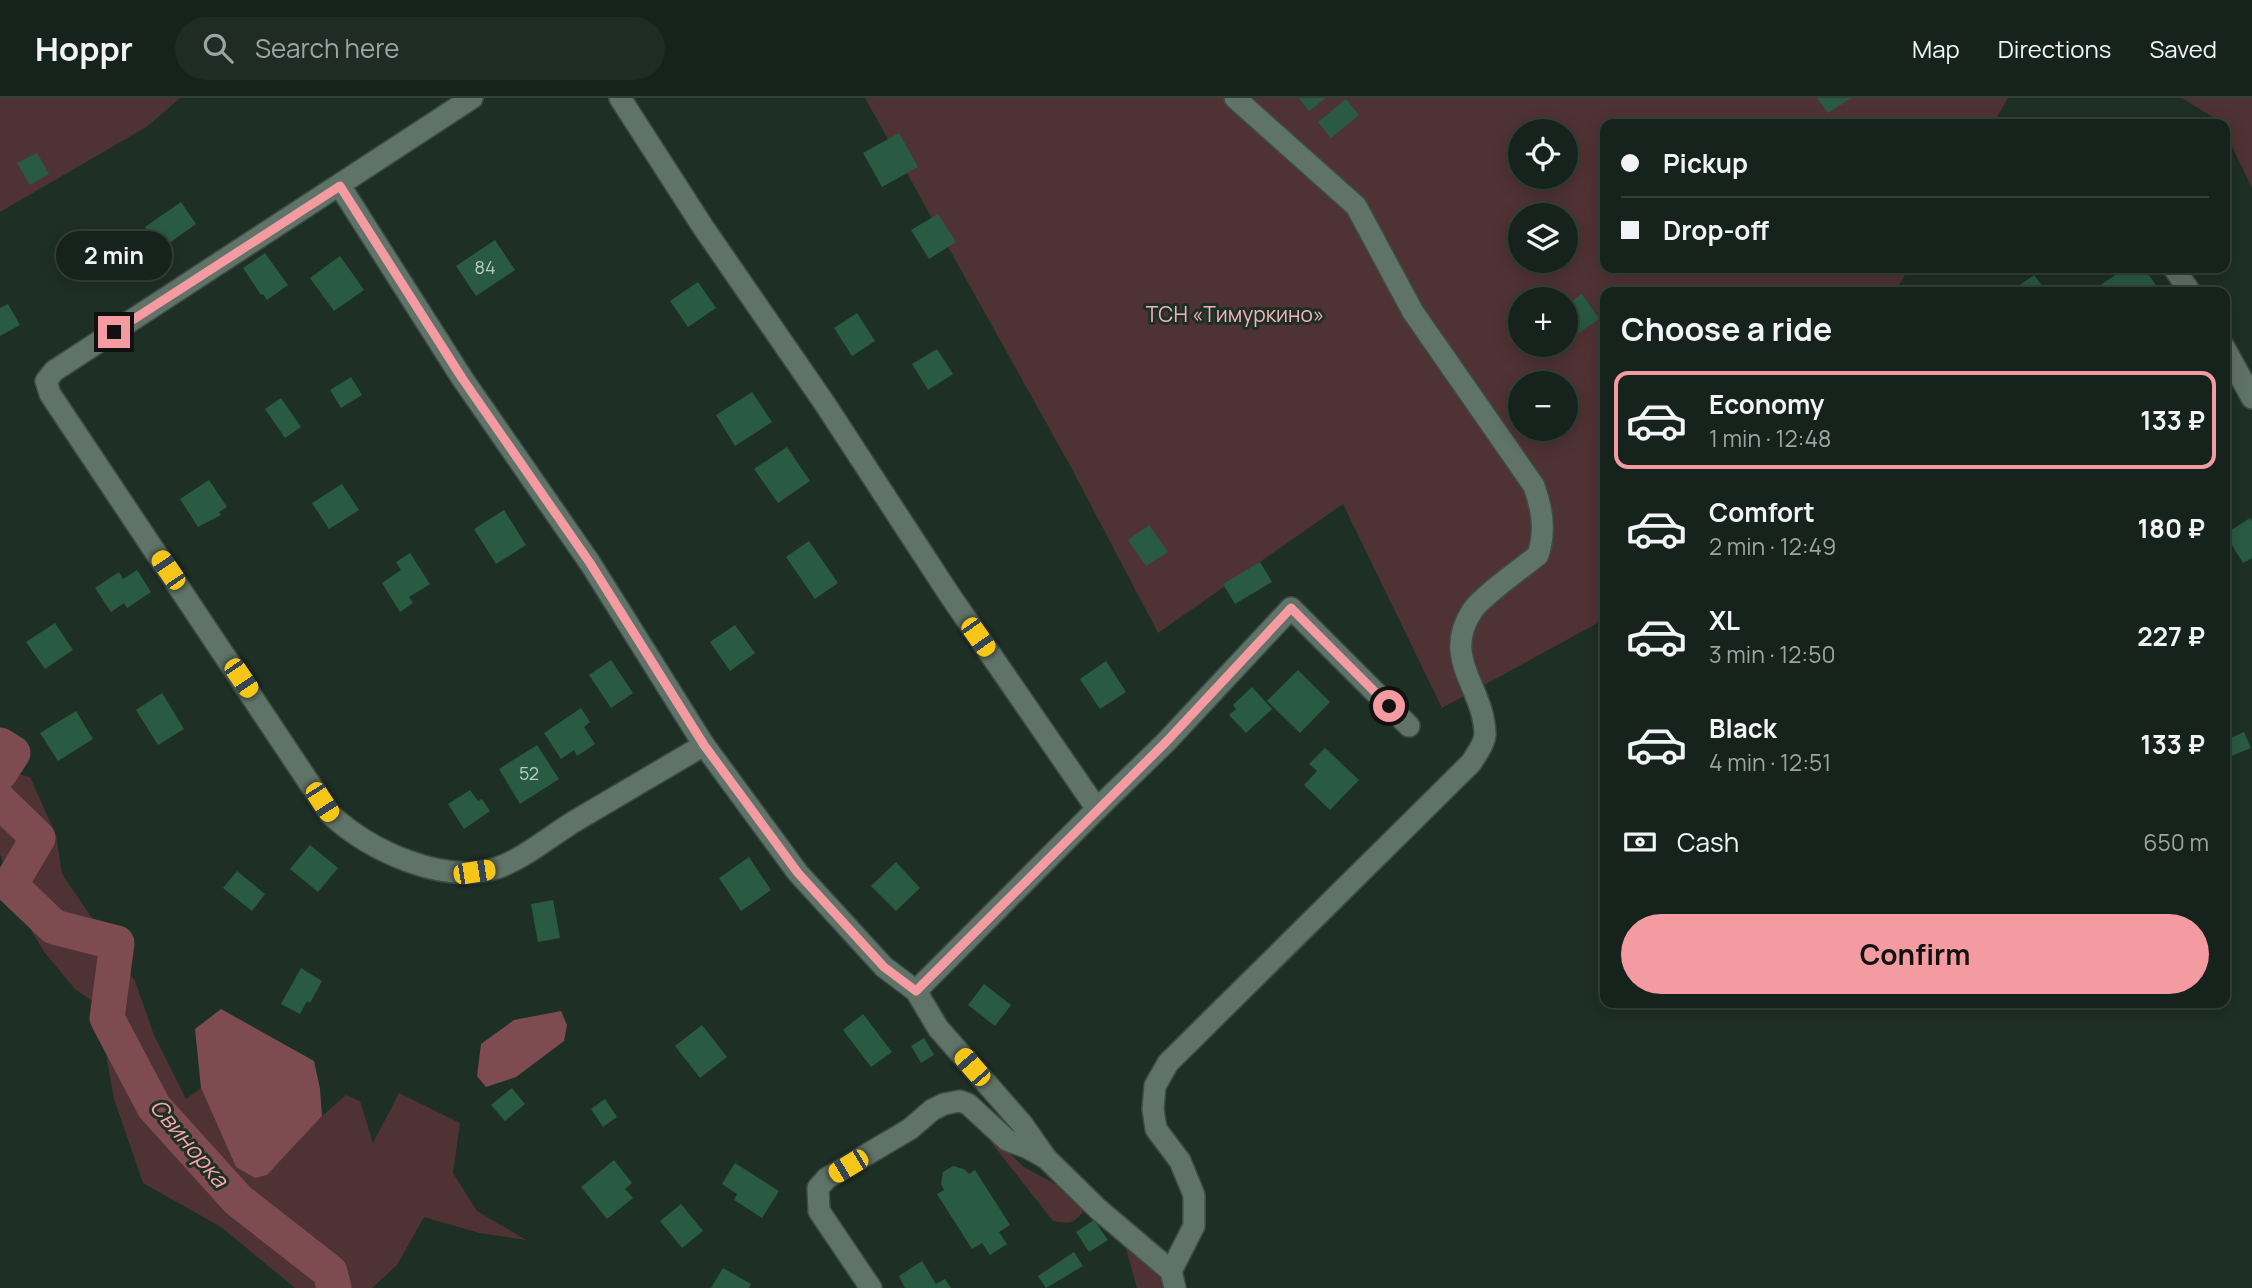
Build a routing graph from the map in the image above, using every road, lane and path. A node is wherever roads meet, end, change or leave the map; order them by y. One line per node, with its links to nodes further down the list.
1 (472, 98): 4 (street)
2 (620, 98): 9 (street)
3 (1236, 98): 12 (street)
4 (340, 186): 8 (street); 8 (street)
5 (2230, 358): 6 (street)
6 (2252, 398)
7 (1409, 726): 9 (street)
8 (704, 745): 10 (street)
9 (1097, 809): 10 (street)
10 (916, 991): 11 (street)
11 (1046, 1158): 12 (street); 13 (street)
12 (1173, 1279)
13 (871, 1288)

